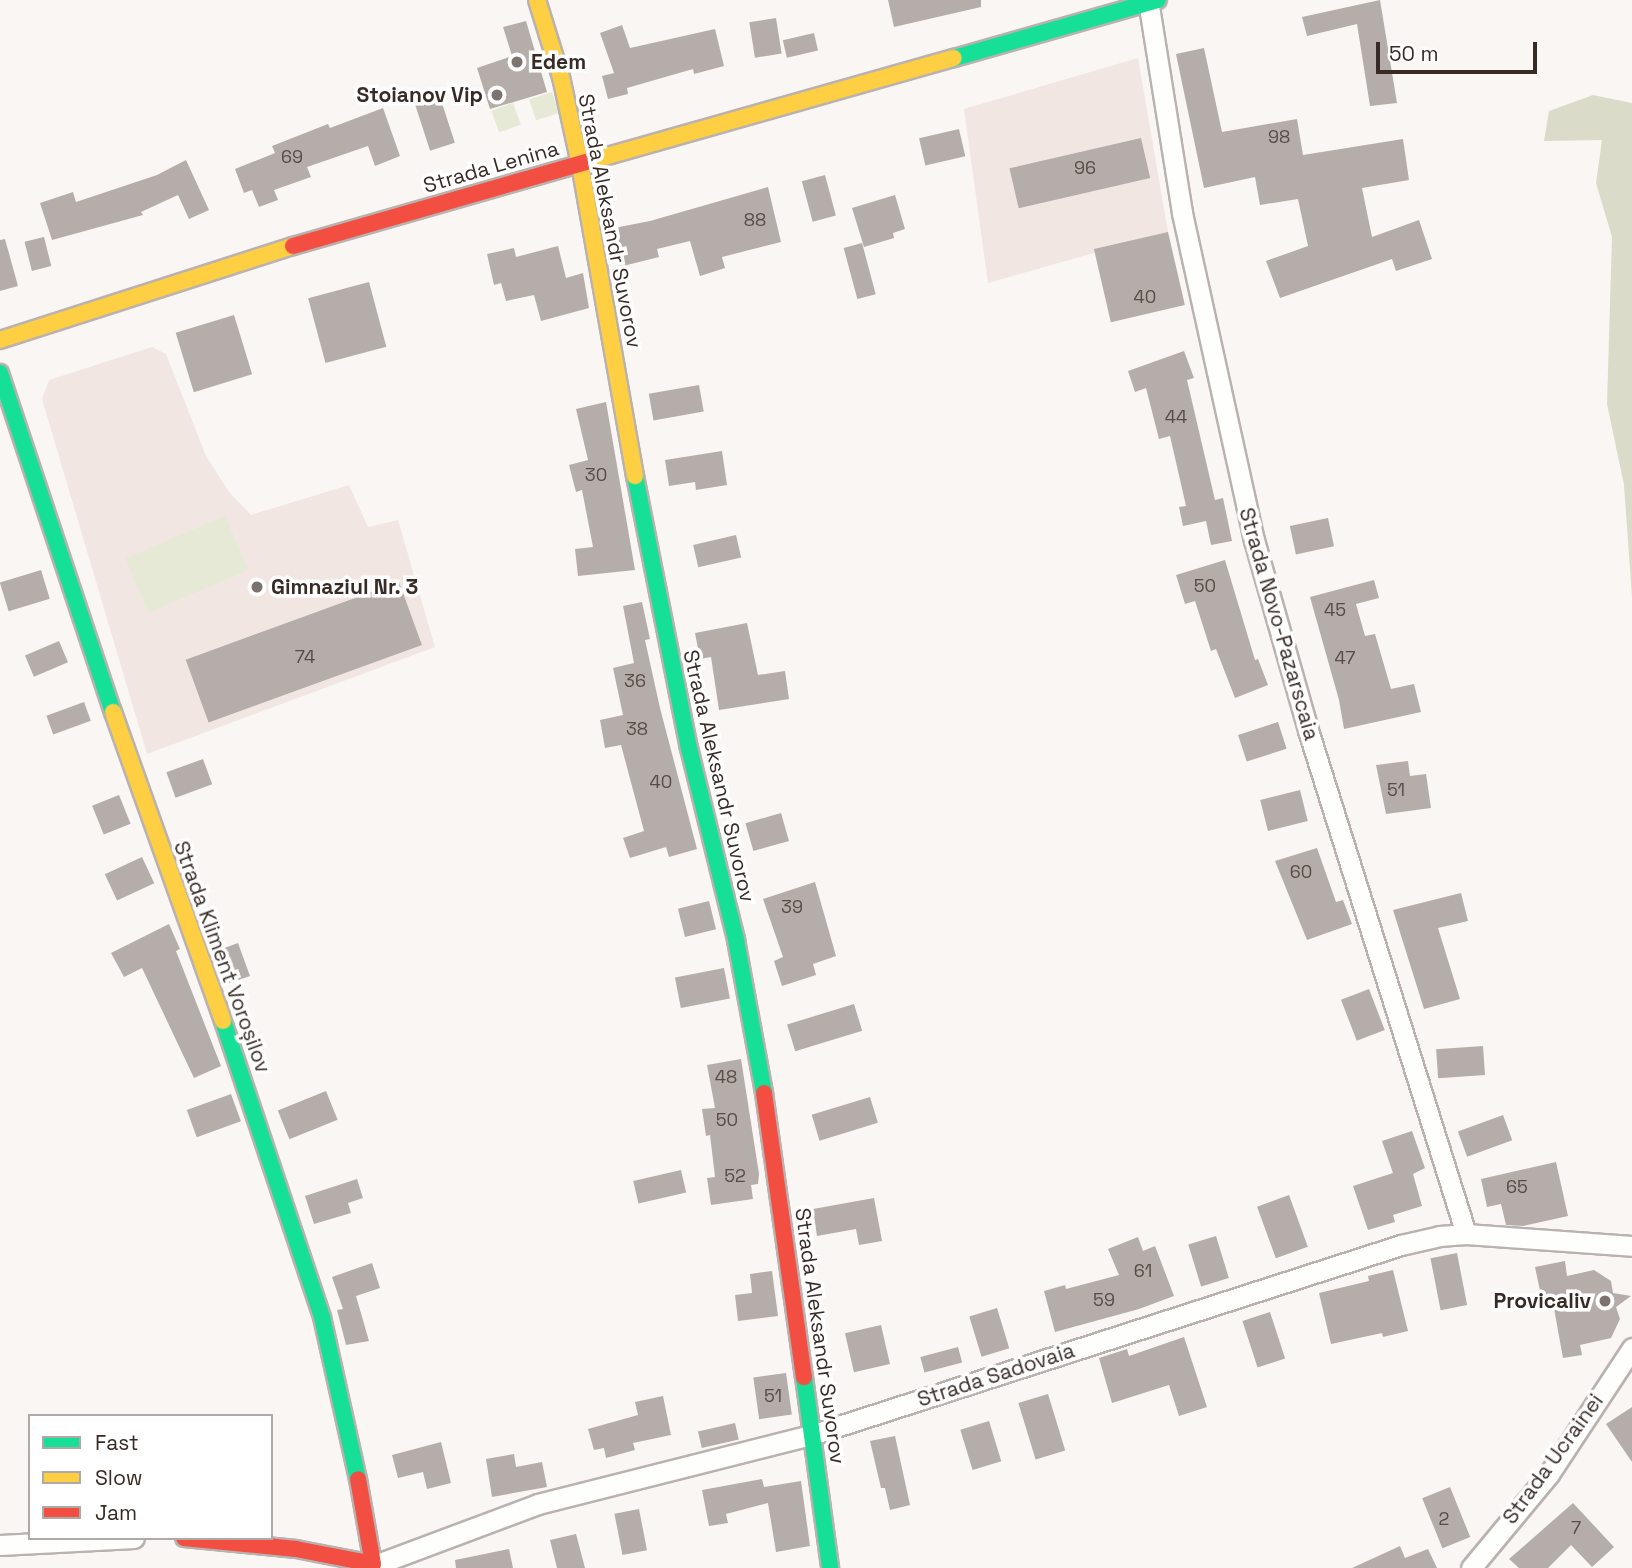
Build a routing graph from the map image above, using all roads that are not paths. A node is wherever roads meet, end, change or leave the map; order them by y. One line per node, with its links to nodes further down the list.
1 (537, 0): 3 (street, Strada Aleksandr Suvorov)
2 (1151, 1): 3 (street, Strada Lenina); 6 (street, Strada Novo-Pazarscaia)
3 (580, 164): 4 (street, Strada Lenina); 9 (street, Strada Aleksandr Suvorov)
4 (0, 340)
5 (0, 373): 13 (street, Strada Kliment Voroșilov)
6 (1466, 1234): 7 (street, Strada Sadovaia); 9 (street, Strada Sadovaia)
7 (1632, 1246)
8 (1632, 1348): 15 (street, Strada Ucrainei)
9 (814, 1434): 13 (street, Strada Sadovaia); 14 (street, Strada Aleksandr Suvorov)
10 (96, 1540): 12 (street)
11 (204, 1540): 13 (street)
12 (0, 1545)
13 (370, 1566)
14 (830, 1568)
15 (1471, 1568)

